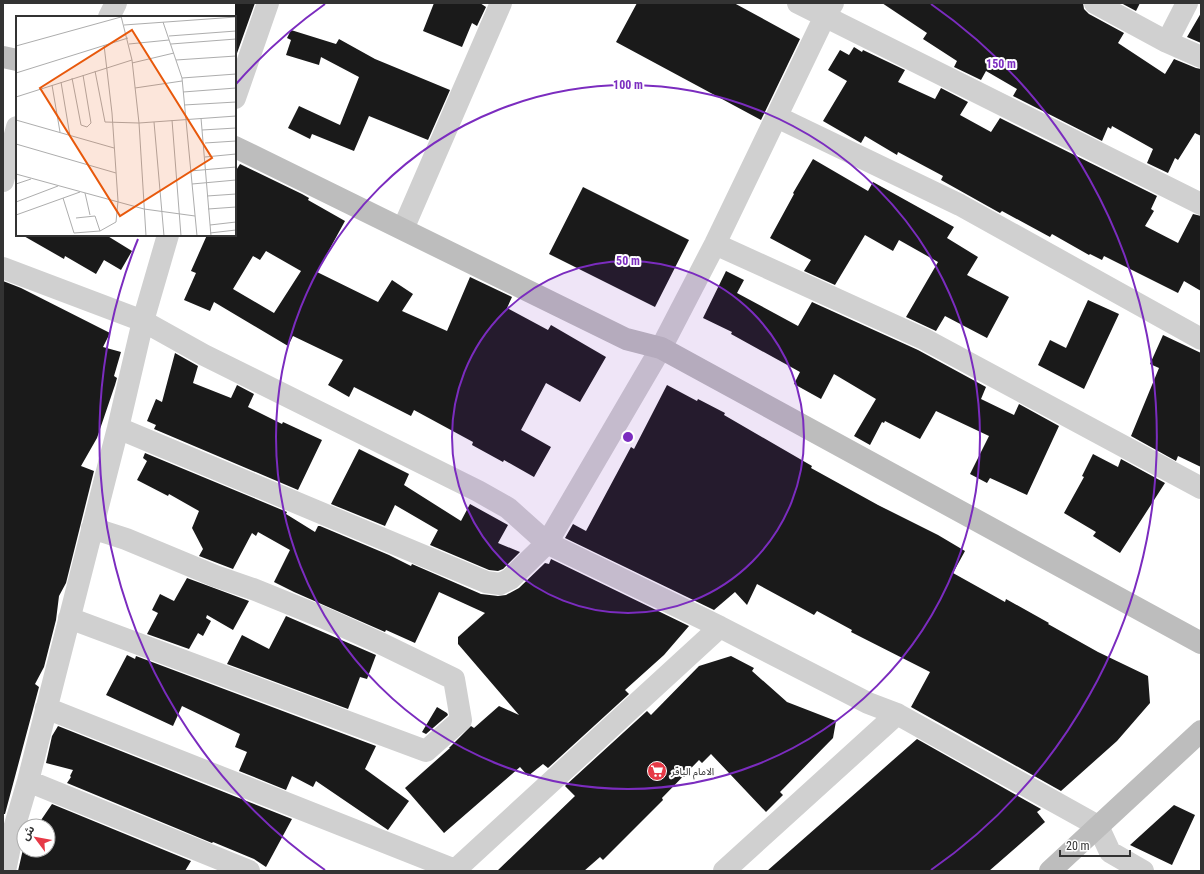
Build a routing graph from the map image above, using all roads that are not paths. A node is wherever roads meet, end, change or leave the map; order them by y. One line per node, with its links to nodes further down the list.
1 (116, 3): 8 (street)
2 (268, 3): 13 (street)
3 (501, 3): 19 (street)
4 (798, 3): 7 (street)
5 (1096, 3): 9 (street)
6 (1186, 3): 9 (street)
7 (829, 10): 14 (street); 18 (street)
8 (110, 16)
9 (1167, 42): 11 (street)
10 (3, 57): 12 (main road)
11 (1201, 57)
12 (16, 60)
13 (236, 95)
14 (777, 117): 21 (street); 24 (street)
15 (16, 131): 17 (street)
16 (236, 147): 19 (main road)
17 (3, 180)
18 (1201, 204)
19 (403, 229): 25 (main road)
20 (168, 236): 23 (street)
21 (715, 244): 25 (street); 27 (street)
22 (3, 268): 23 (street)
23 (143, 321): 26 (street); 29 (street)
24 (1201, 339)
25 (661, 348): 29 (street); 32 (main road)
26 (118, 428): 28 (street); 29 (street)
27 (1201, 488)
28 (92, 528): 30 (street); 30 (street)
29 (548, 543): 31 (street)
30 (69, 618): 33 (street)
31 (720, 627): 34 (street); 38 (street)
32 (1201, 643)
33 (46, 708): 36 (street); 38 (street)
34 (897, 714): 37 (street); 41 (street)
35 (1201, 732): 37 (main road)
36 (28, 781): 39 (street); 40 (street)
37 (1098, 826): 42 (main road); 43 (street)
38 (454, 870)
39 (5, 871)
40 (249, 871)
41 (724, 871)
42 (1050, 871)
43 (1143, 871)

